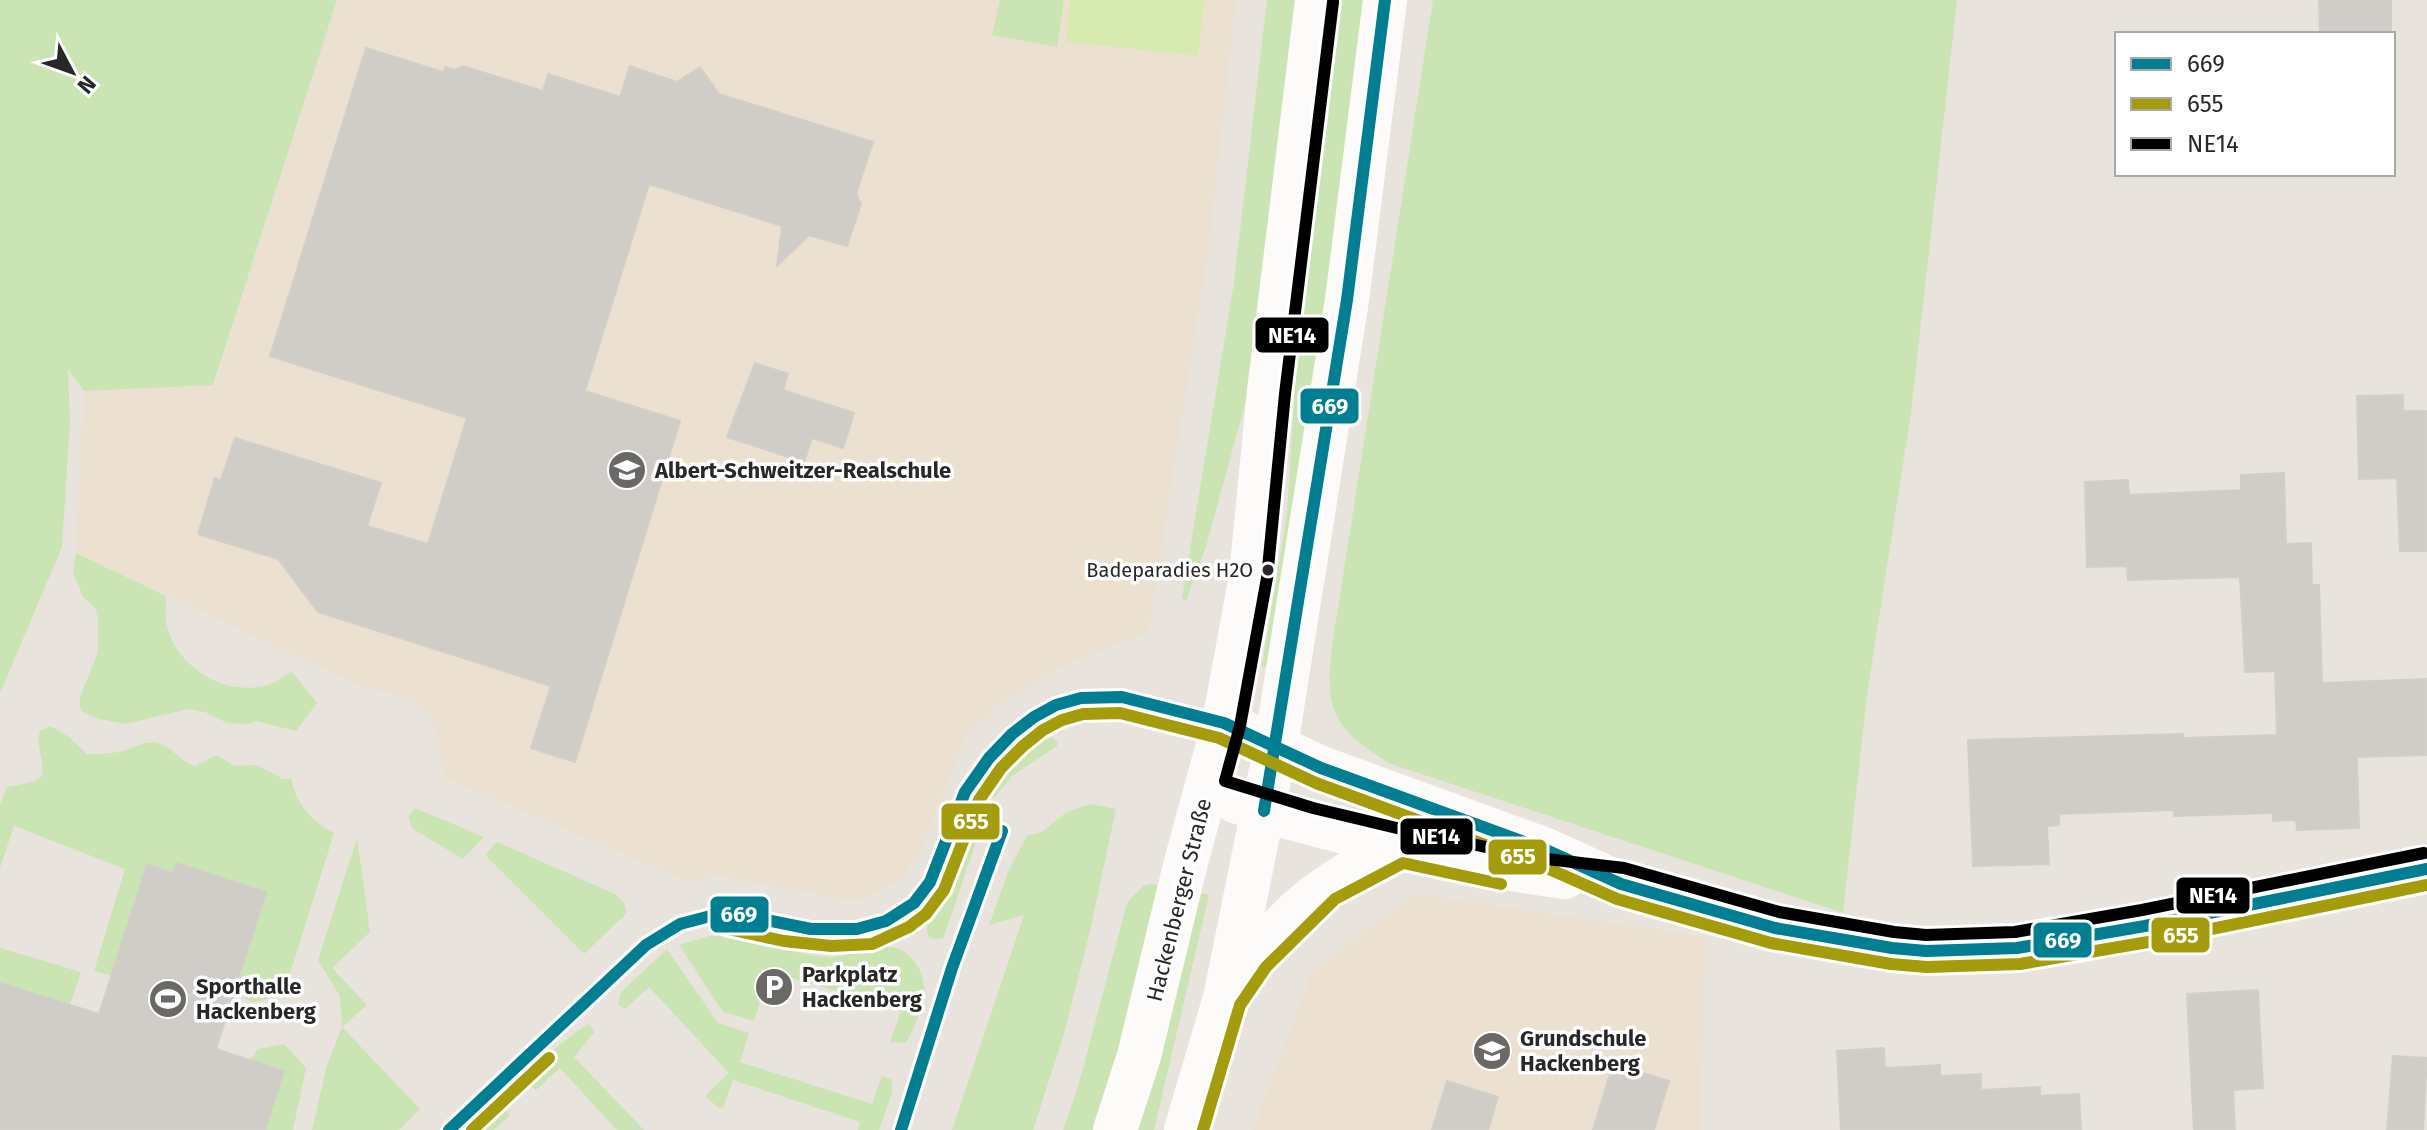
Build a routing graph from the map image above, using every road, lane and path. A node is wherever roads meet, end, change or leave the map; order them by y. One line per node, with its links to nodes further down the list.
1 (1317, 0): 3 (street, Hackenberger Straße)
2 (1385, 0): 4 (street)
3 (1224, 723): 4 (street); 5 (street, Hackenberger Straße)
4 (1276, 745): 6 (street); 9 (street)
5 (1206, 792): 6 (street); 11 (street, Hackenberger Straße)
6 (1264, 811): 7 (street); 10 (street)
7 (1401, 846): 9 (street); 10 (street)
8 (2427, 869): 9 (street)
9 (1621, 884)
10 (1225, 998): 12 (street)
11 (1115, 1130)
12 (1186, 1130)

